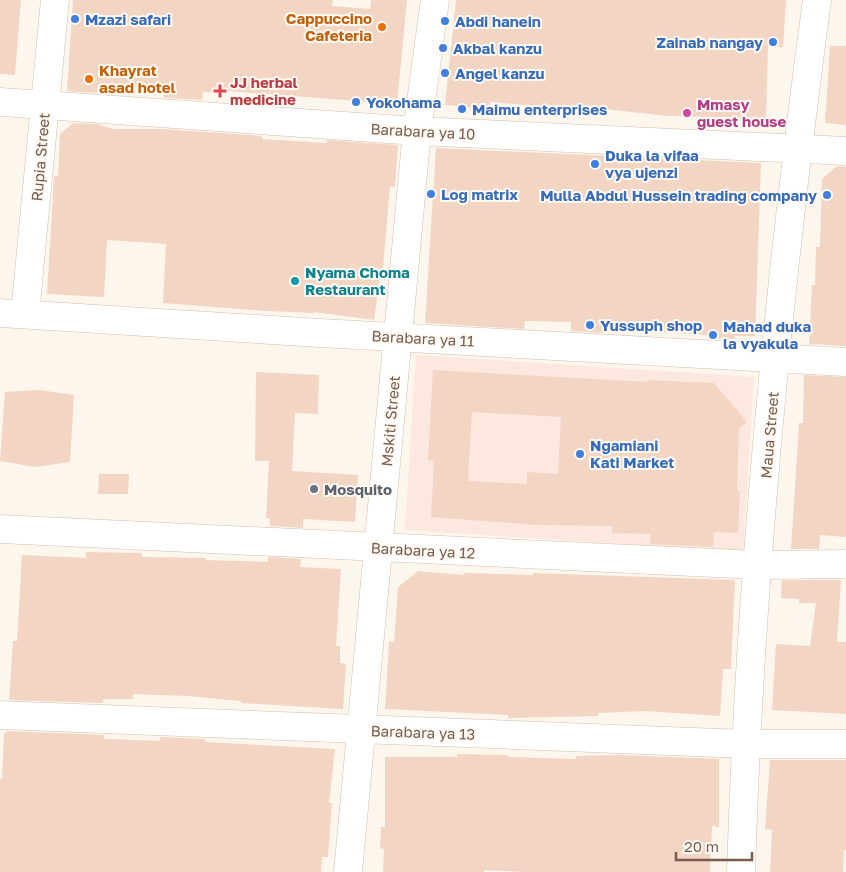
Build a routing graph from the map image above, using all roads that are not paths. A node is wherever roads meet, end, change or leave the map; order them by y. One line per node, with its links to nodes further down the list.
1 (55, 0): 5 (street, Rupia Street)
2 (435, 0): 6 (street, Mskiti Street)
3 (817, 0): 7 (street, Maua Street)
4 (0, 102): 5 (street, Barabara ya 10)
5 (45, 104): 6 (street, Barabara ya 10); 9 (street, Rupia Street)
6 (417, 131): 7 (street, Barabara ya 10); 10 (street, Mskiti Street)
7 (797, 149): 8 (street, Barabara ya 10); 11 (street, Maua Street)
8 (846, 151)
9 (13, 314): 10 (street, Barabara ya 11)
10 (397, 336): 11 (street, Barabara ya 11); 14 (street, Mskiti Street)
11 (776, 359): 12 (street, Barabara ya 11); 16 (street, Maua Street)
12 (846, 362)
13 (0, 529): 14 (street, Barabara ya 12)
14 (378, 548): 16 (street, Barabara ya 12); 18 (street, Mskiti Street)
15 (846, 564): 16 (street, Barabara ya 12)
16 (757, 565): 19 (street, Maua Street)
17 (0, 715): 18 (street, Barabara ya 13)
18 (362, 729): 19 (street, Barabara ya 13); 21 (street, Mskiti Street)
19 (745, 744): 20 (street, Barabara ya 13); 22 (street, Maua Street)
20 (846, 744)
21 (348, 872)
22 (741, 872)

